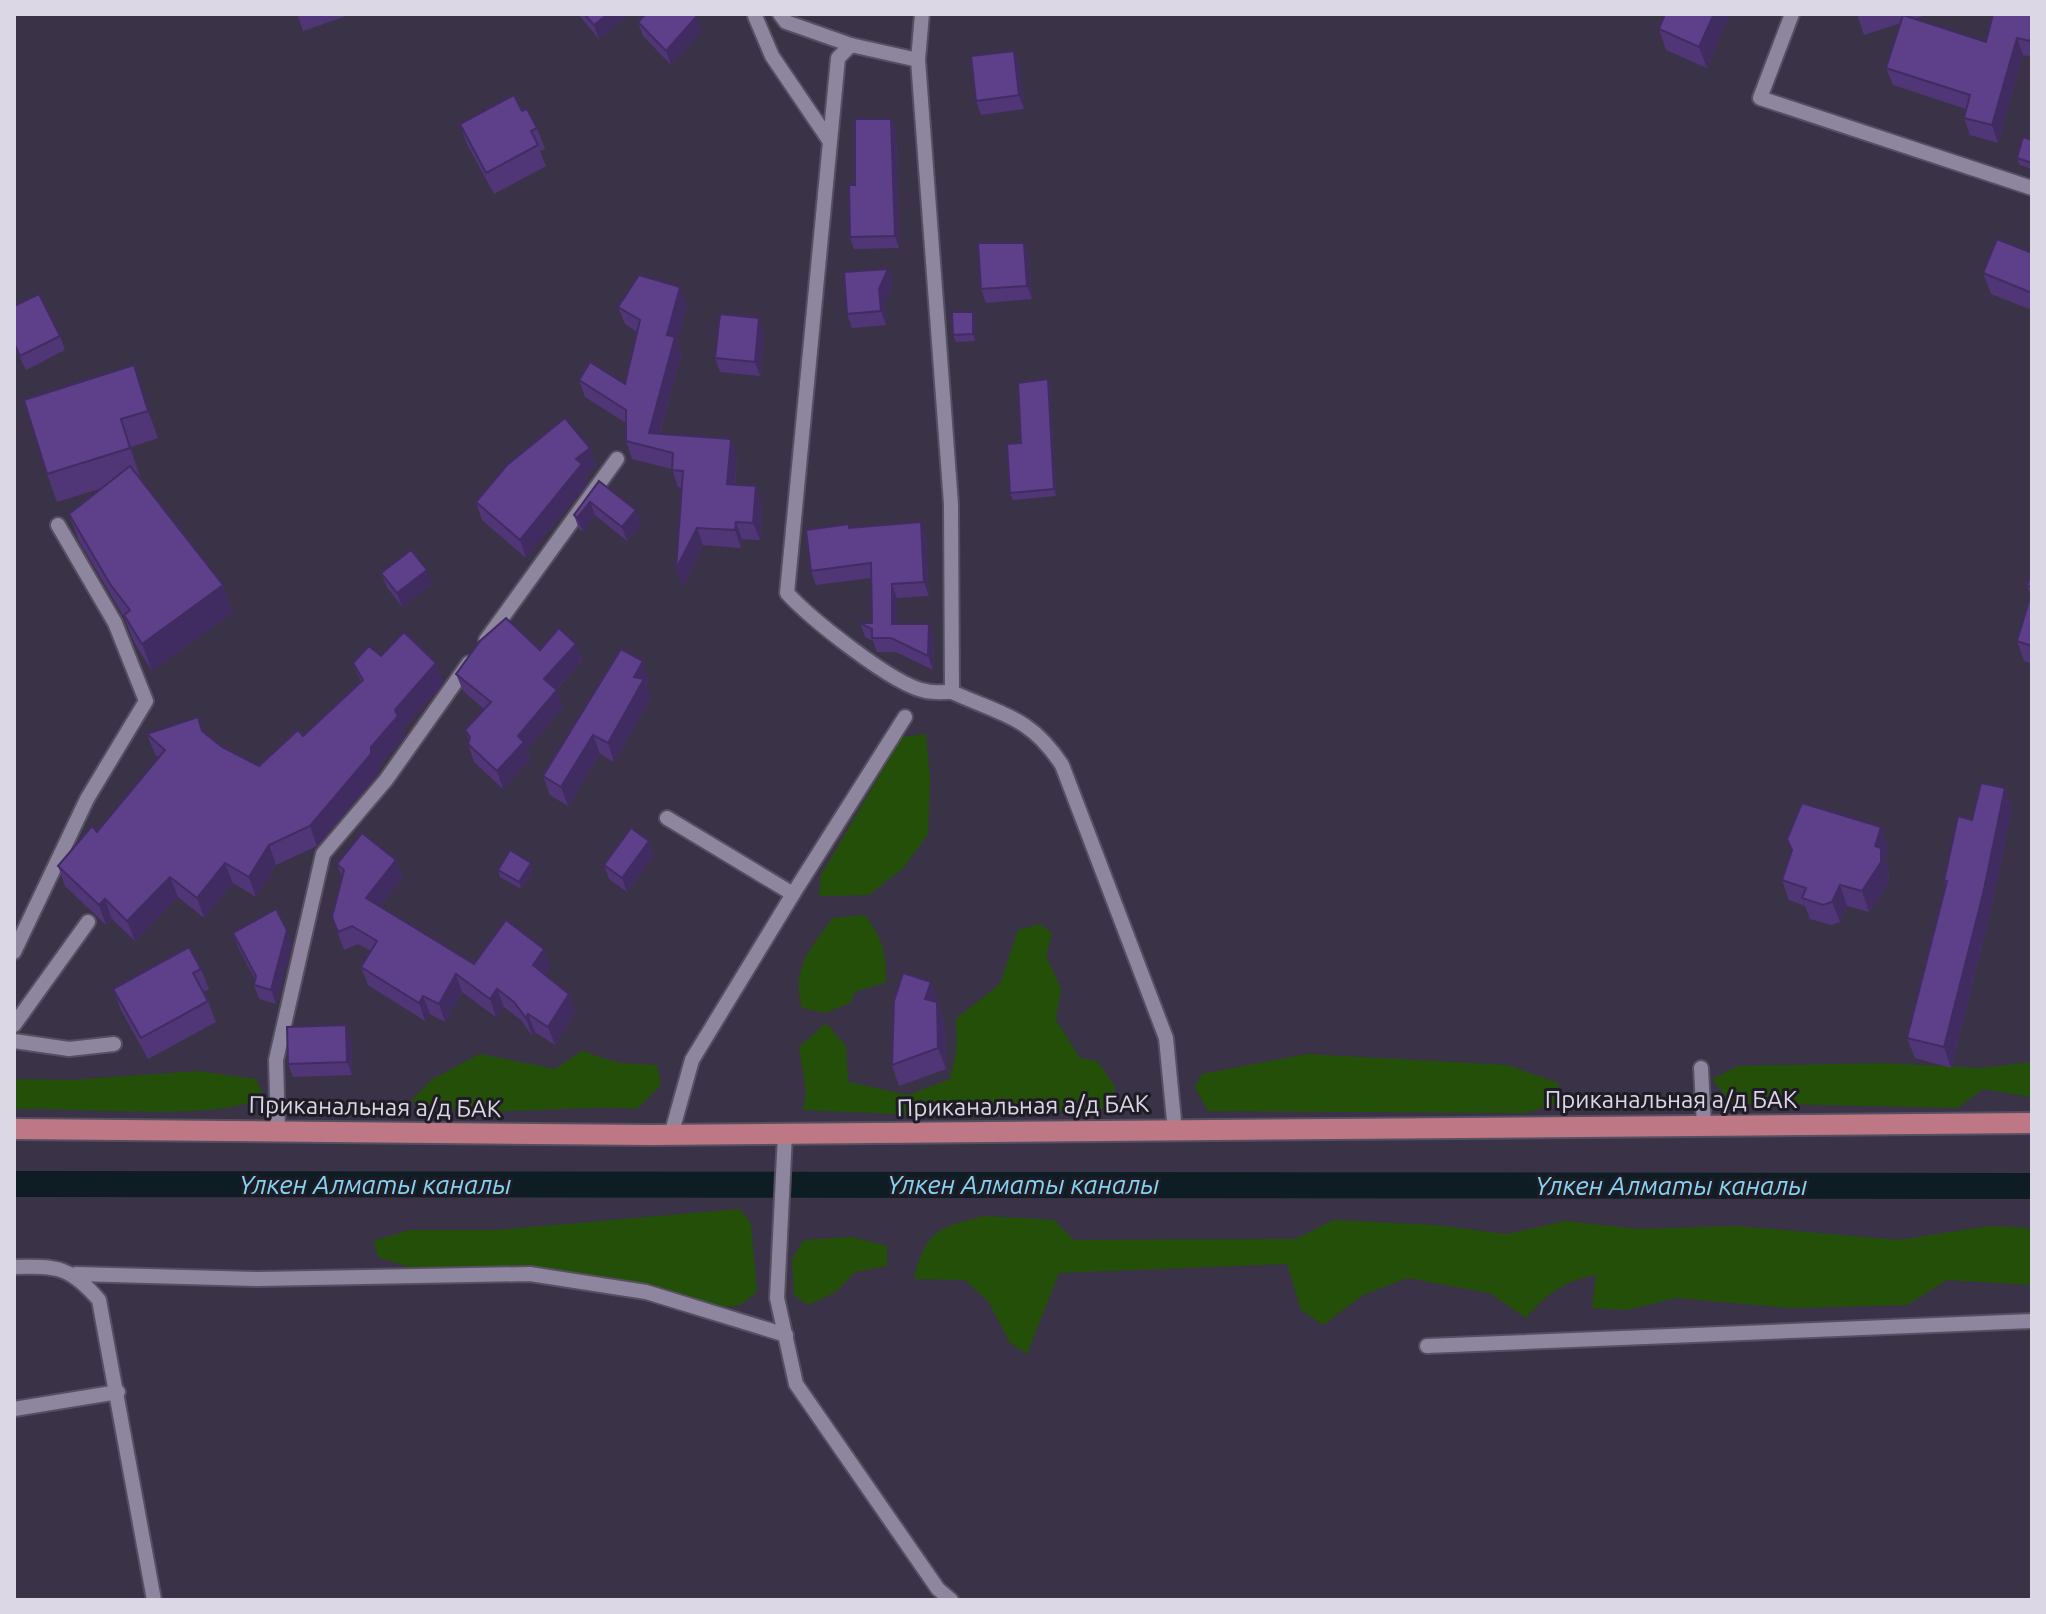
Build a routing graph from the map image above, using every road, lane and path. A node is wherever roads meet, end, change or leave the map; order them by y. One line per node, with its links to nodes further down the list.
1 (780, 14): 5 (street)
2 (922, 14): 6 (street)
3 (1792, 14): 8 (street)
4 (755, 16): 7 (street)
5 (851, 45): 6 (street); 7 (street)
6 (918, 60): 11 (street)
7 (829, 140): 11 (street)
8 (2032, 188)
9 (617, 459): 25 (street)
10 (58, 525): 16 (street)
11 (952, 692): 24 (street)
12 (905, 717): 14 (street)
13 (667, 818): 14 (street)
14 (793, 894): 26 (street)
15 (88, 922): 17 (street)
16 (14, 952)
17 (14, 1025)
18 (14, 1041): 19 (street)
19 (114, 1044)
20 (1701, 1068): 22 (street)
21 (2032, 1123): 22 (main road, Приканальная а/д БАК)
22 (1704, 1126): 24 (main road, Приканальная а/д БАК)
23 (14, 1129): 25 (main road, Приканальная а/д БАК)
24 (1175, 1131): 27 (main road, Приканальная а/д БАК)
25 (278, 1132): 26 (main road, Приканальная а/д БАК)
26 (671, 1135): 27 (main road, Приканальная а/д БАК)
27 (784, 1135): 31 (street)
28 (14, 1267): 29 (street)
29 (76, 1274): 31 (street); 33 (street)
30 (2032, 1321): 32 (street)
31 (786, 1335): 36 (street)
32 (1427, 1346)
33 (118, 1392): 34 (street); 35 (street)
34 (14, 1409)
35 (154, 1600)
36 (951, 1600)

